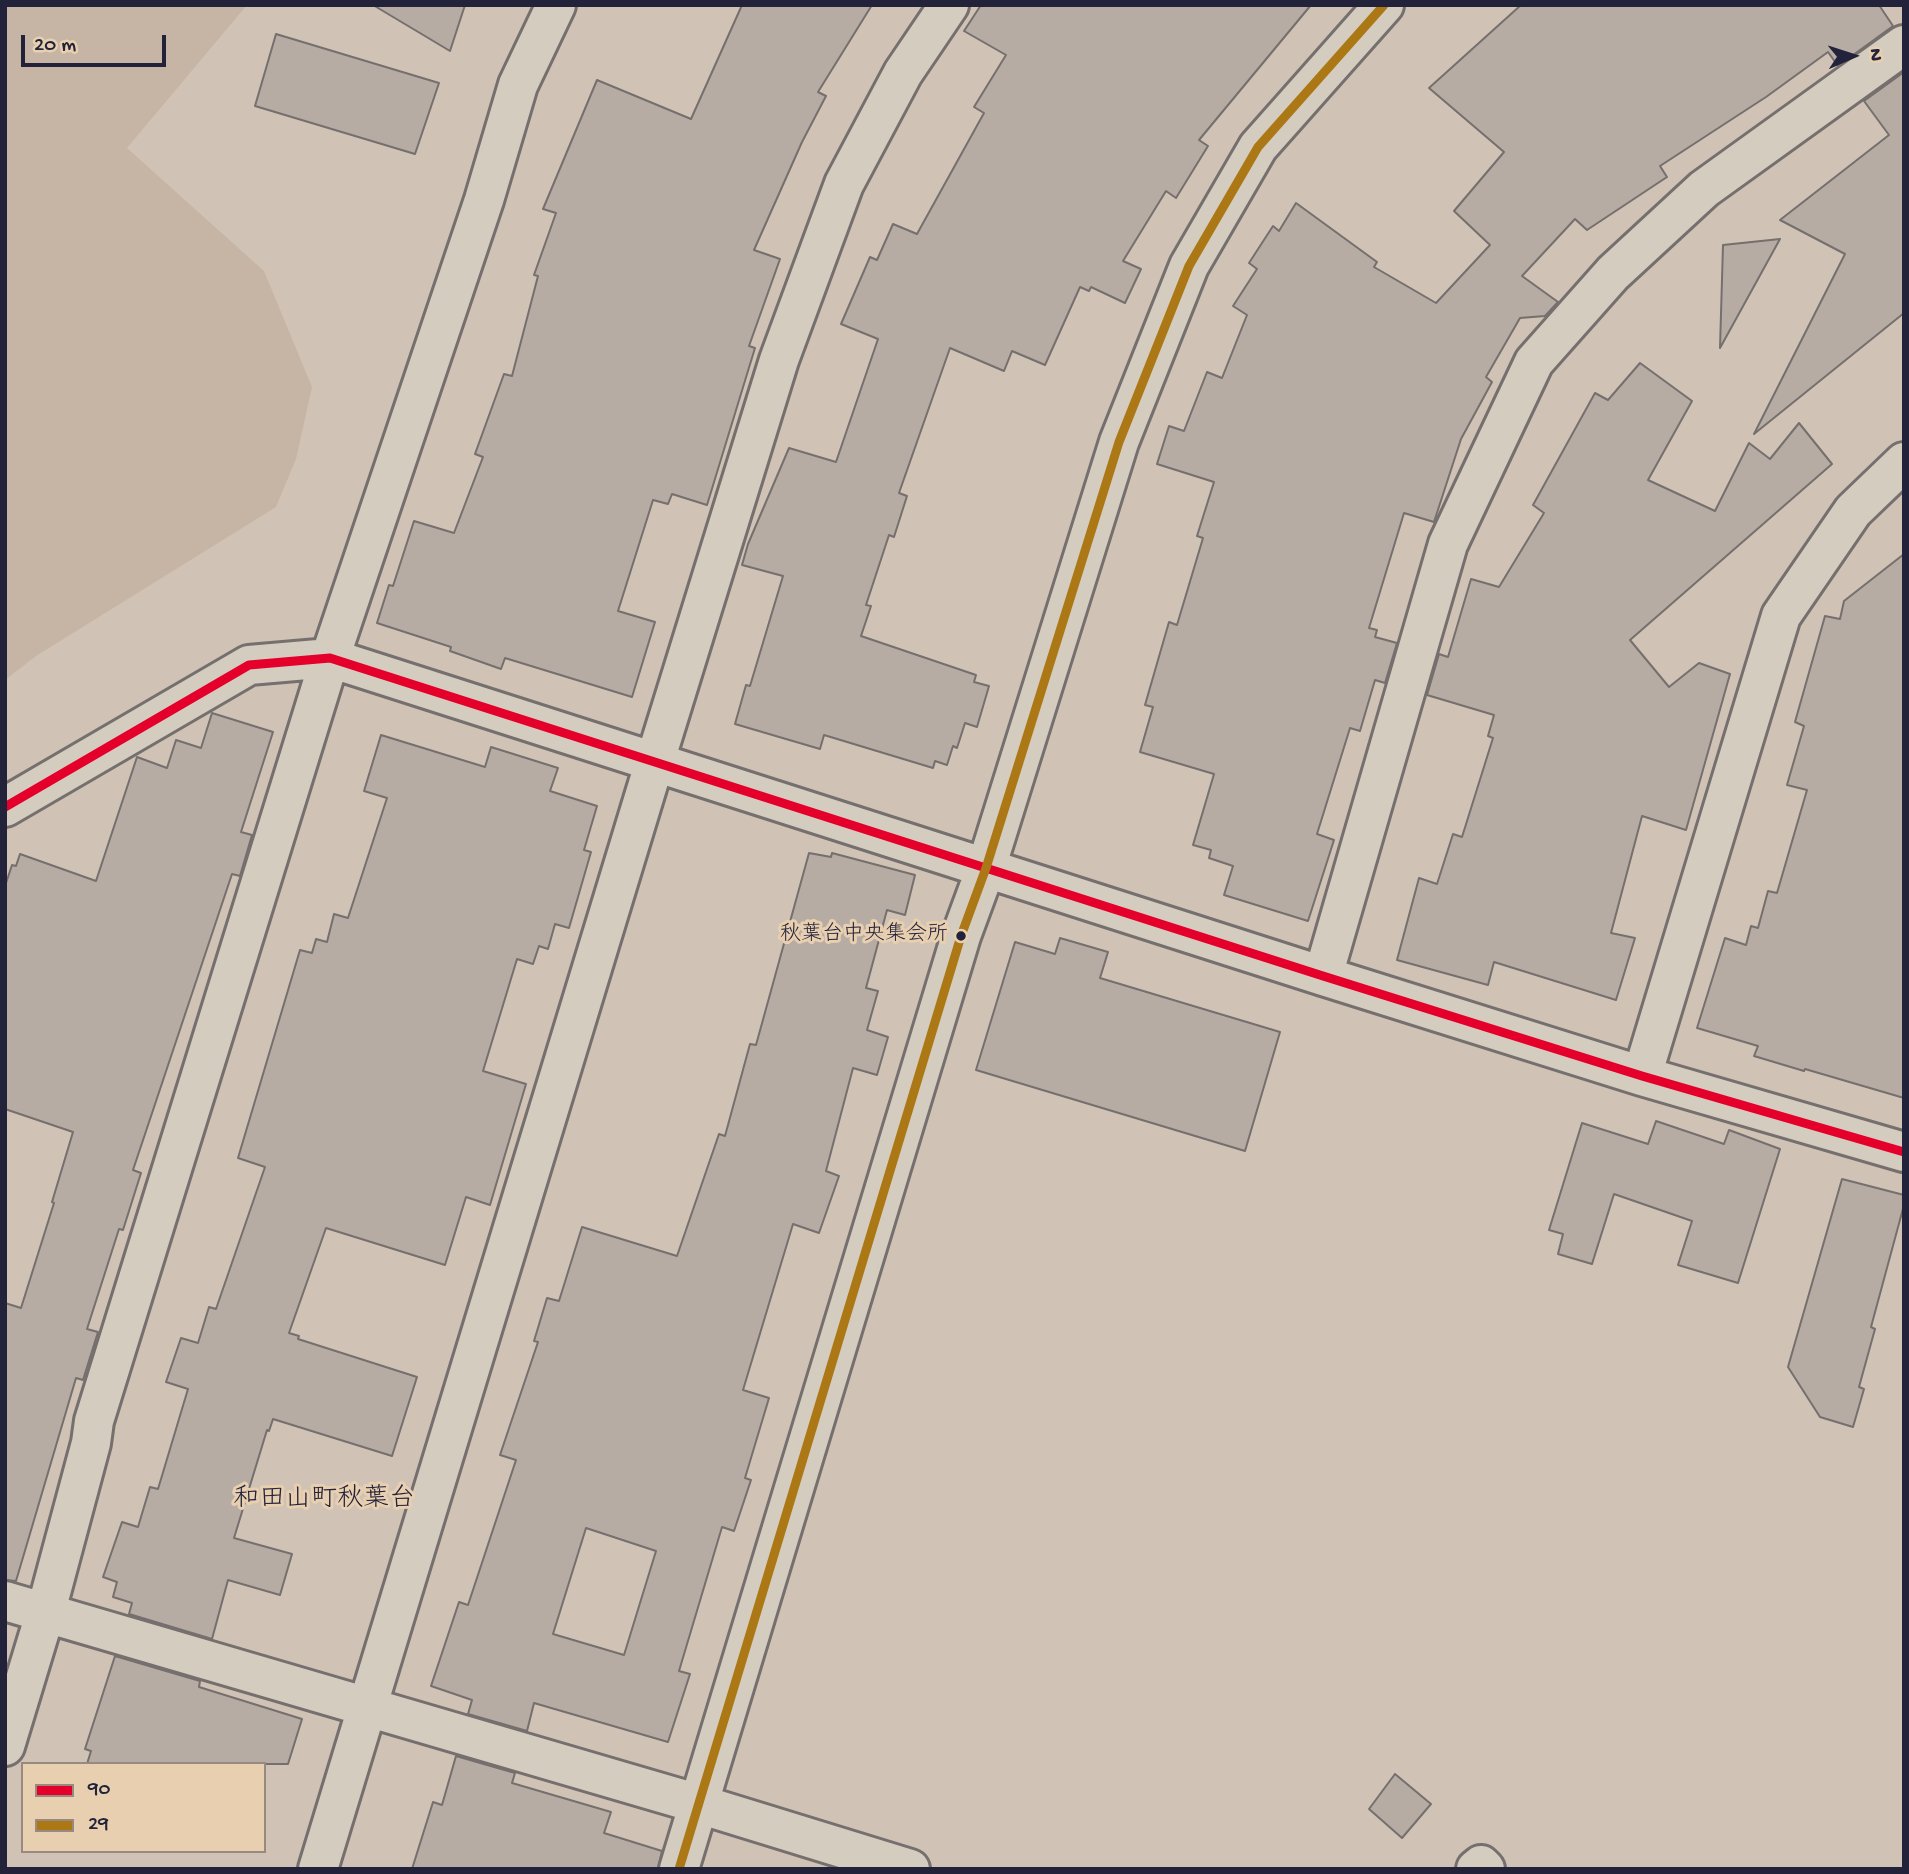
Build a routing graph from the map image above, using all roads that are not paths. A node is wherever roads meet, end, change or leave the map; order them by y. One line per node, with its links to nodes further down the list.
1 (556, 5): 6 (street)
2 (949, 5): 7 (street)
3 (1384, 5): 9 (street)
4 (1904, 45): 10 (street)
5 (1904, 462): 11 (street)
6 (330, 658): 7 (street); 8 (street); 14 (street)
7 (654, 761): 9 (street); 15 (street)
8 (5, 807)
9 (986, 868): 10 (street); 17 (street)
10 (1323, 976): 11 (street)
11 (1642, 1076): 12 (street)
12 (1904, 1152)
13 (5, 1601): 14 (street)
14 (46, 1611): 15 (street); 16 (street)
15 (368, 1707): 17 (street); 18 (street)
16 (5, 1746)
17 (699, 1804): 19 (street); 20 (street)
18 (318, 1869)
19 (679, 1869)
20 (910, 1869)
21 (1476, 1869): 22 (street)
22 (1485, 1869)

